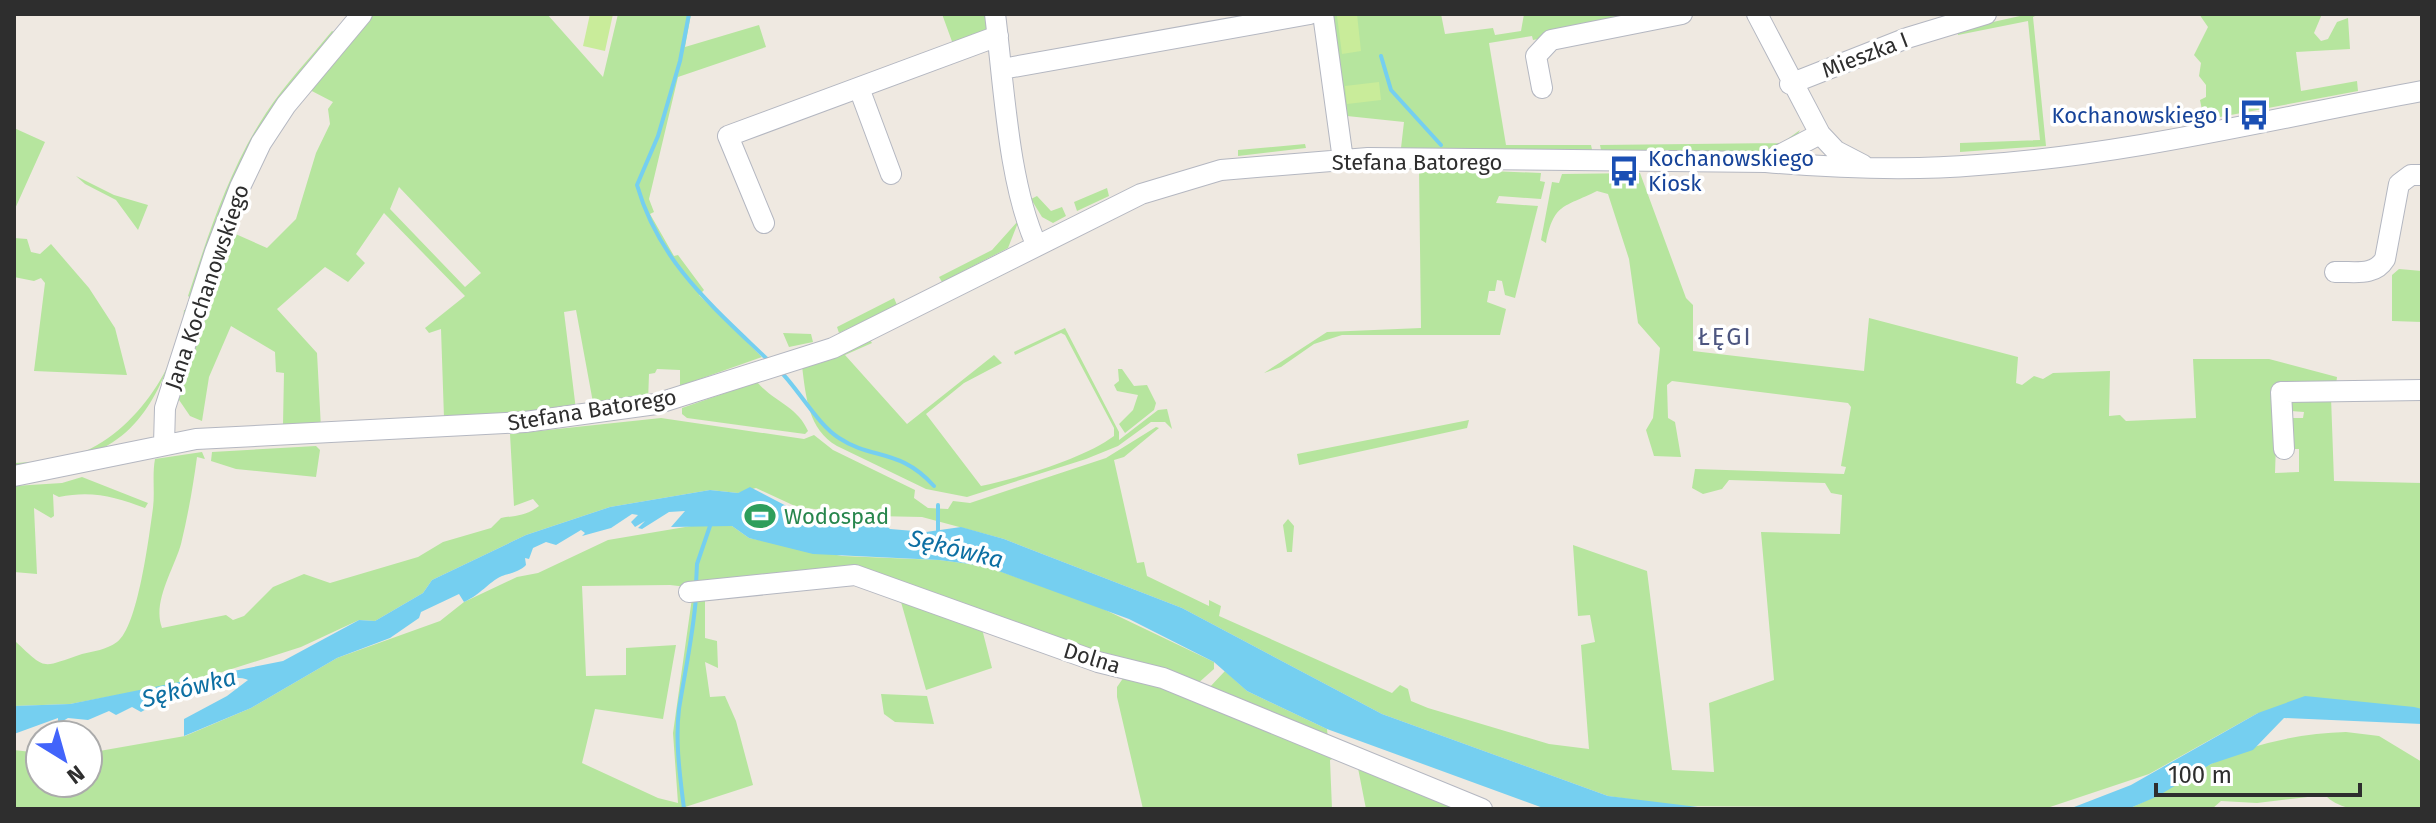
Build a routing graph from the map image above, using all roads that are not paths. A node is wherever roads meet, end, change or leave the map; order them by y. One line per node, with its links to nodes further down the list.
1 (362, 14): 25 (street, Jana Kochanowskiego)
2 (995, 14): 8 (street)
3 (1310, 14): 9 (street)
4 (1323, 14): 15 (street)
5 (1682, 14): 12 (street)
6 (1757, 14): 10 (street)
7 (1986, 14): 10 (street, Mieszka I)
8 (998, 36): 9 (street); 11 (street)
9 (1002, 69): 22 (street)
10 (1790, 84): 14 (street)
11 (859, 88): 19 (street); 21 (street)
12 (1542, 88)
13 (2422, 91): 17 (street)
14 (1825, 140): 16 (street, Stefana Batorego); 17 (street); 18 (street)
15 (1343, 160): 16 (street, Stefana Batorego); 22 (street, Stefana Batorego)
16 (1766, 162): 18 (street, Stefana Batorego)
17 (1863, 165): 18 (street, Stefana Batorego)
18 (1823, 167)
19 (891, 174)
20 (2422, 175): 23 (street)
21 (764, 223)
22 (1037, 246): 25 (street, Stefana Batorego)
23 (2335, 272)
24 (2422, 390): 26 (street)
25 (164, 444): 27 (street)
26 (2284, 449)
27 (14, 476)
28 (689, 592): 29 (street, Dolna)
29 (1482, 809)

